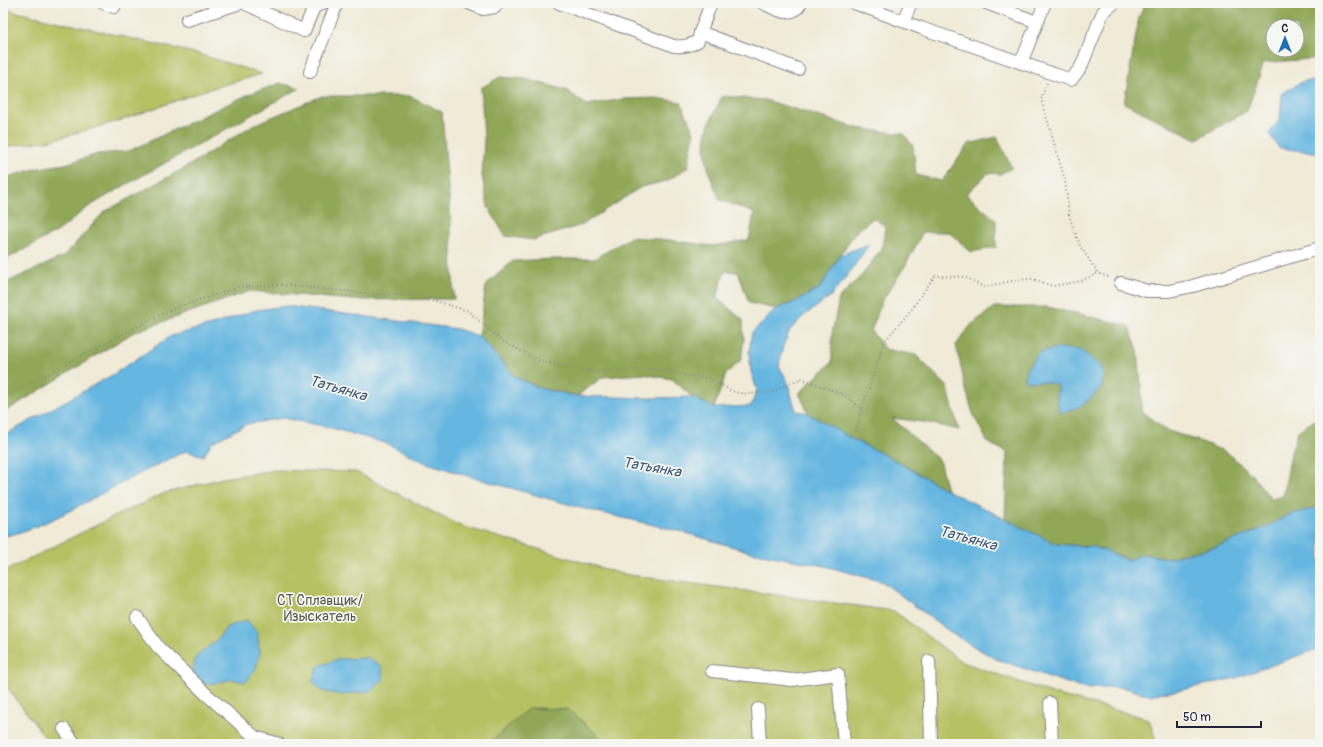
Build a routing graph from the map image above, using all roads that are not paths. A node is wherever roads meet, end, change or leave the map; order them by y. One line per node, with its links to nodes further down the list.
1 (103, 3): 2 (street)
2 (115, 3)
3 (240, 3): 18 (street)
4 (244, 3): 16 (street)
5 (337, 3): 24 (street)
6 (469, 3): 7 (street)
7 (497, 3)
8 (711, 3): 21 (street)
9 (764, 3): 10 (street)
10 (801, 3)
11 (854, 3): 19 (street)
12 (911, 3): 19 (street)
13 (986, 3): 20 (street)
14 (1045, 3): 20 (street)
15 (1114, 3): 22 (street)
16 (314, 4)
17 (563, 4): 21 (street)
18 (187, 20)
19 (903, 21): 22 (street)
20 (1037, 22): 22 (street)
21 (700, 32): 23 (street)
22 (1021, 63)
23 (798, 69)
24 (310, 72)
25 (1320, 248): 26 (street)
26 (1121, 283)
27 (137, 617): 34 (street)
28 (929, 661): 37 (street)
29 (712, 671): 36 (street)
30 (1050, 703): 38 (street)
31 (758, 709): 35 (street)
32 (64, 729): 33 (street)
33 (75, 744)
34 (279, 744)
35 (760, 744)
36 (844, 744)
37 (931, 744)
38 (1052, 744)

